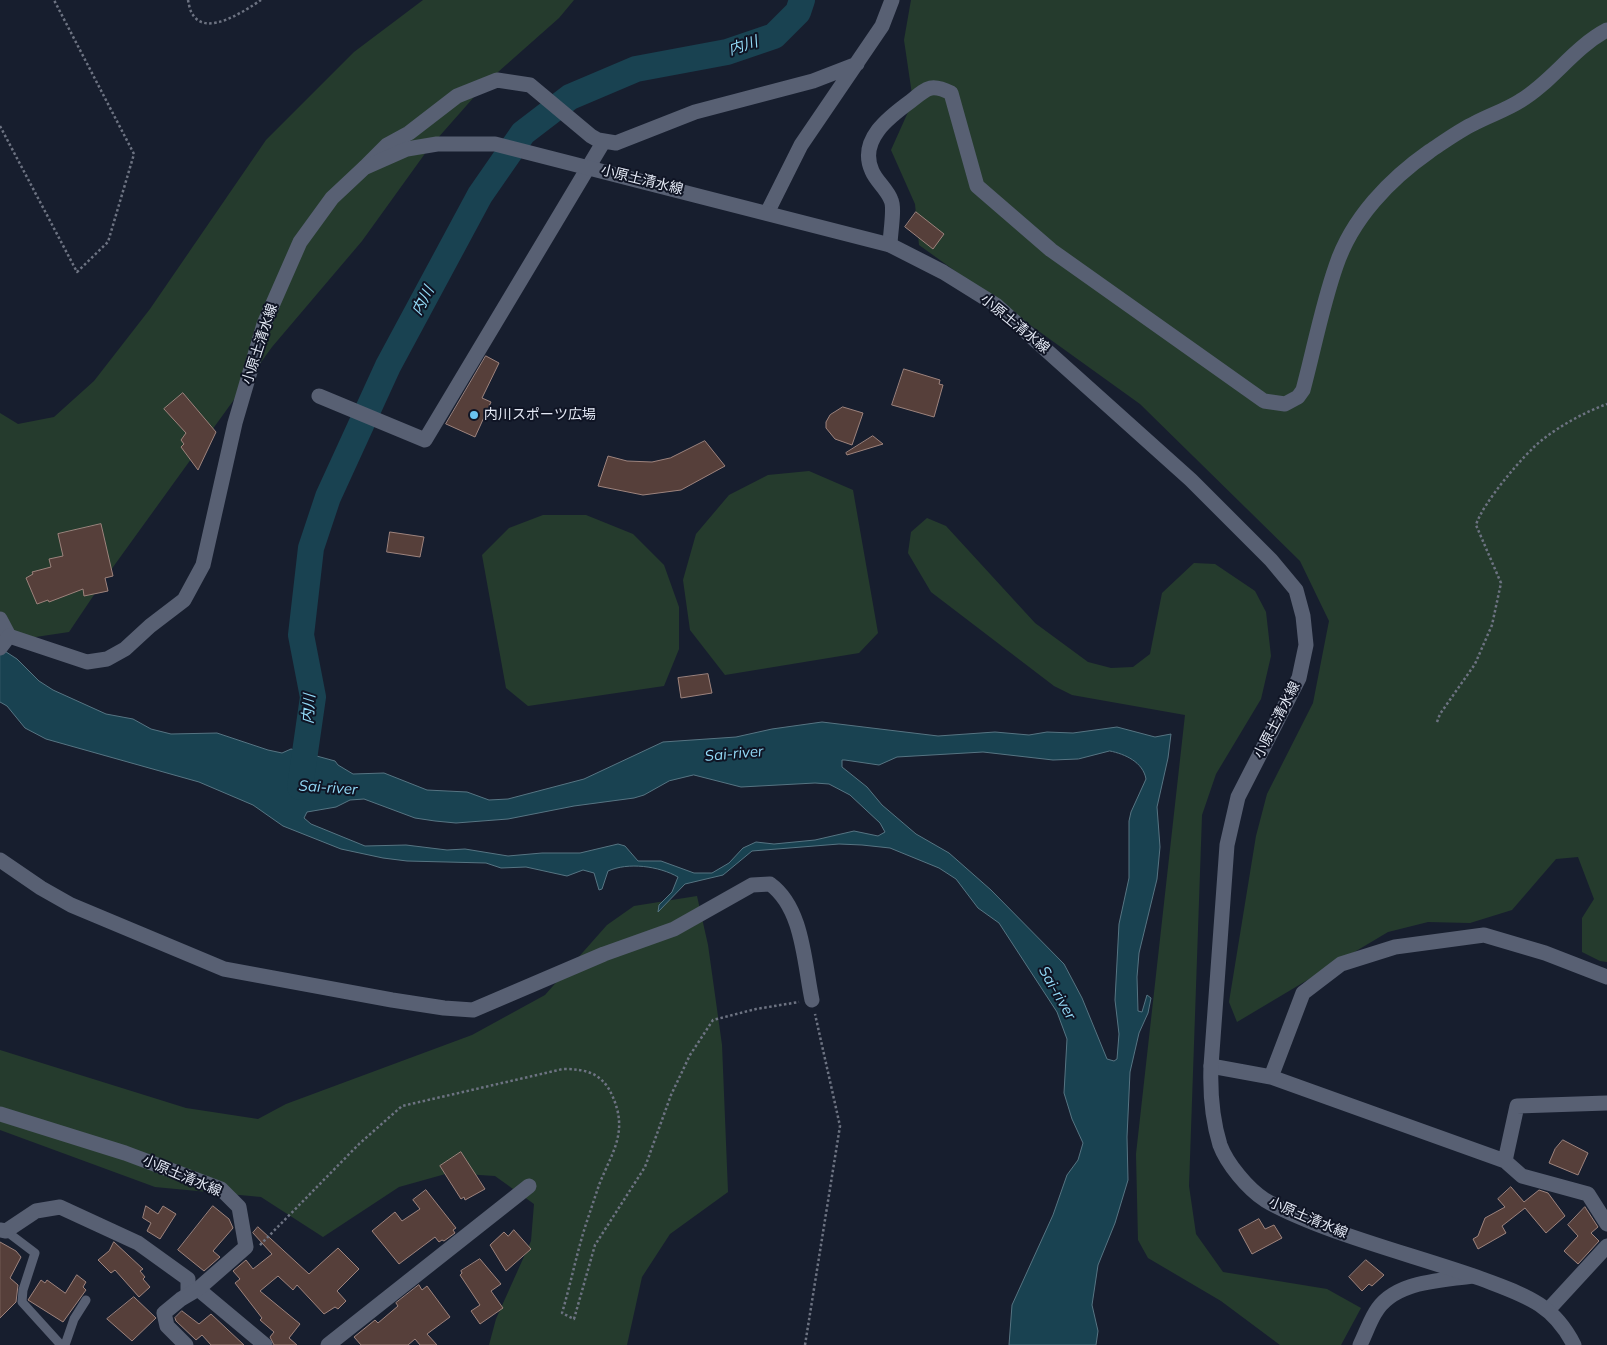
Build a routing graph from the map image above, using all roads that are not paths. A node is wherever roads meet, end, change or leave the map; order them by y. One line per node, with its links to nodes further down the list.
1 (892, 0): 3 (street)
2 (1607, 30): 7 (street)
3 (857, 64): 4 (street); 6 (street)
4 (598, 138): 5 (street); 8 (street)
5 (364, 168): 6 (street, 小原土清水線); 10 (street, 小原土清水線)
6 (767, 212): 7 (street, 小原土清水線)
7 (890, 245): 14 (street, 小原土清水線)
8 (319, 396)
9 (0, 619): 10 (street)
10 (4, 642)
11 (0, 860): 13 (street)
12 (1607, 977): 15 (street)
13 (812, 1000)
14 (1211, 1066): 15 (street); 23 (street, 小原土清水線)
15 (1271, 1077): 18 (street)
16 (1607, 1103): 18 (street)
17 (0, 1114): 24 (street, 小原土清水線)
18 (1504, 1161): 20 (street)
19 (529, 1186): 30 (street)
20 (1607, 1224)
21 (3, 1230): 24 (street); 27 (lane)
22 (1607, 1246): 26 (street)
23 (1472, 1276): 26 (street, 小原土清水線); 31 (street)
24 (194, 1292): 28 (street); 29 (street)
25 (86, 1300): 27 (lane)
26 (1549, 1309): 32 (street, 小原土清水線)
27 (63, 1345)
28 (186, 1345)
29 (265, 1345)
30 (328, 1345)
31 (1360, 1345)
32 (1574, 1345)

